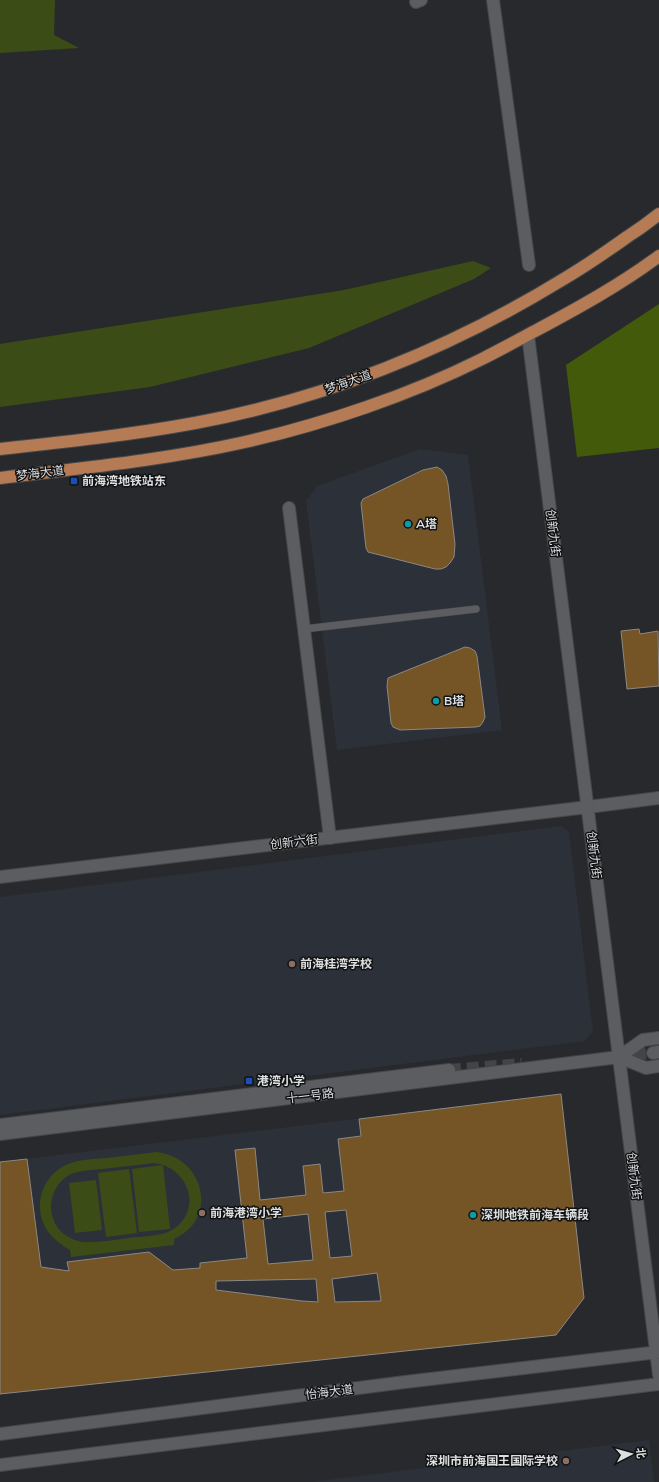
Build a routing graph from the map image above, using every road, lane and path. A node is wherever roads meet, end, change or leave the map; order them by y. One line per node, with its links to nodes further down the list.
1 (494, 0): 4 (street)
2 (659, 214): 6 (main road, 梦海大道)
3 (659, 256): 5 (main road, 梦海大道)
4 (529, 265)
5 (528, 335): 7 (main road, 梦海大道); 12 (street, 创新九街)
6 (0, 449)
7 (0, 478)
8 (289, 508): 10 (street)
9 (476, 609): 10 (lane)
10 (304, 629): 13 (street)
11 (659, 798): 12 (street, 创新六街)
12 (588, 807): 13 (street, 创新六街); 16 (street, 创新九街)
13 (330, 838): 14 (street, 创新六街)
14 (0, 877)
15 (659, 1038): 16 (street, 十一号路)
16 (619, 1057): 17 (street, 十一号路); 20 (street, 十一号路); 21 (street, 创新九街)
17 (659, 1066)
18 (449, 1070): 19 (street)
19 (0, 1125)
20 (0, 1134)
21 (658, 1352): 22 (street, 创新九街); 24 (street, 怡海大道)
22 (659, 1375)
23 (659, 1384): 25 (street)
24 (0, 1434)
25 (0, 1465)

